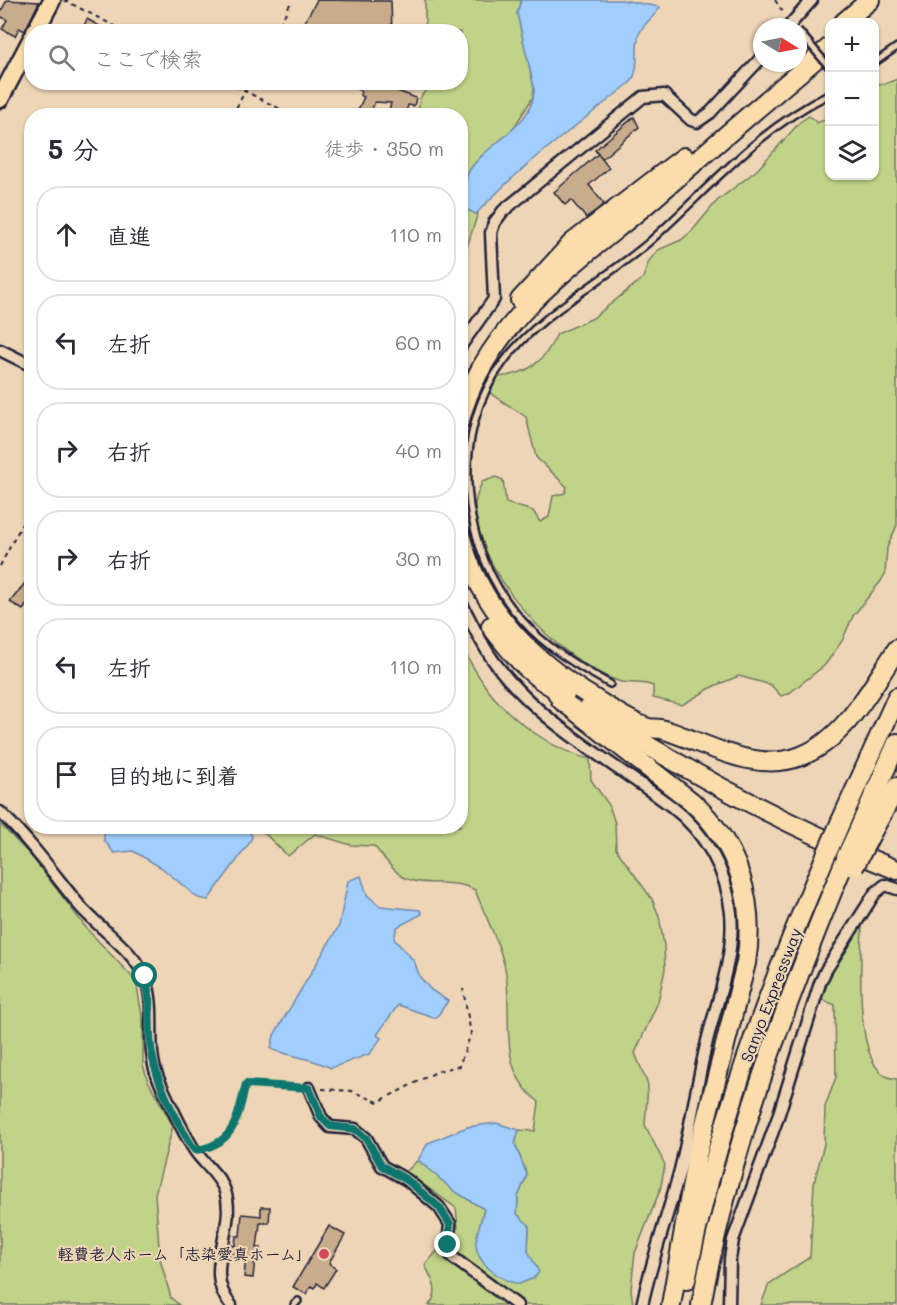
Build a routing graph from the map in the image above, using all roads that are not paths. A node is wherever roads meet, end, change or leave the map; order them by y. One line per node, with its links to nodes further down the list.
1 (52, 0): 8 (main road)
2 (812, 0): 5 (street)
3 (870, 0): 6 (highway)
4 (885, 0): 7 (highway)
5 (799, 18)
6 (849, 18)
7 (863, 18)
8 (39, 24)
9 (825, 38): 14 (highway)
10 (807, 43): 16 (lane, bridge)
11 (897, 47): 15 (lane)
12 (825, 51): 25 (highway)
13 (24, 53): 20 (main road)
14 (807, 54)
15 (879, 60)
16 (825, 62)
17 (753, 67): 21 (street)
18 (785, 72): 24 (highway)
19 (825, 97): 30 (lane)
20 (0, 99)
21 (468, 336)
22 (0, 350): 23 (street)
23 (24, 362)
24 (468, 373)
25 (468, 395)
26 (468, 557): 33 (highway)
27 (468, 583): 31 (highway)
28 (468, 616): 44 (street)
29 (897, 649): 33 (highway)
30 (610, 684)
31 (555, 689): 39 (highway); 45 (highway)
32 (897, 698): 46 (highway, Sanyo Expressway, bridge)
33 (649, 728): 38 (highway)
34 (897, 743): 37 (highway, Sanyo Expressway)
35 (897, 787): 37 (highway)
36 (0, 812): 42 (street)
37 (865, 831): 47 (highway, Sanyo Expressway, bridge)
38 (897, 859)
39 (897, 870)
40 (897, 888): 48 (street)
41 (309, 1088): 43 (street)
42 (231, 1305)
43 (517, 1305)
44 (642, 1305)
45 (671, 1305)
46 (682, 1305)
47 (701, 1305)
48 (729, 1305)

